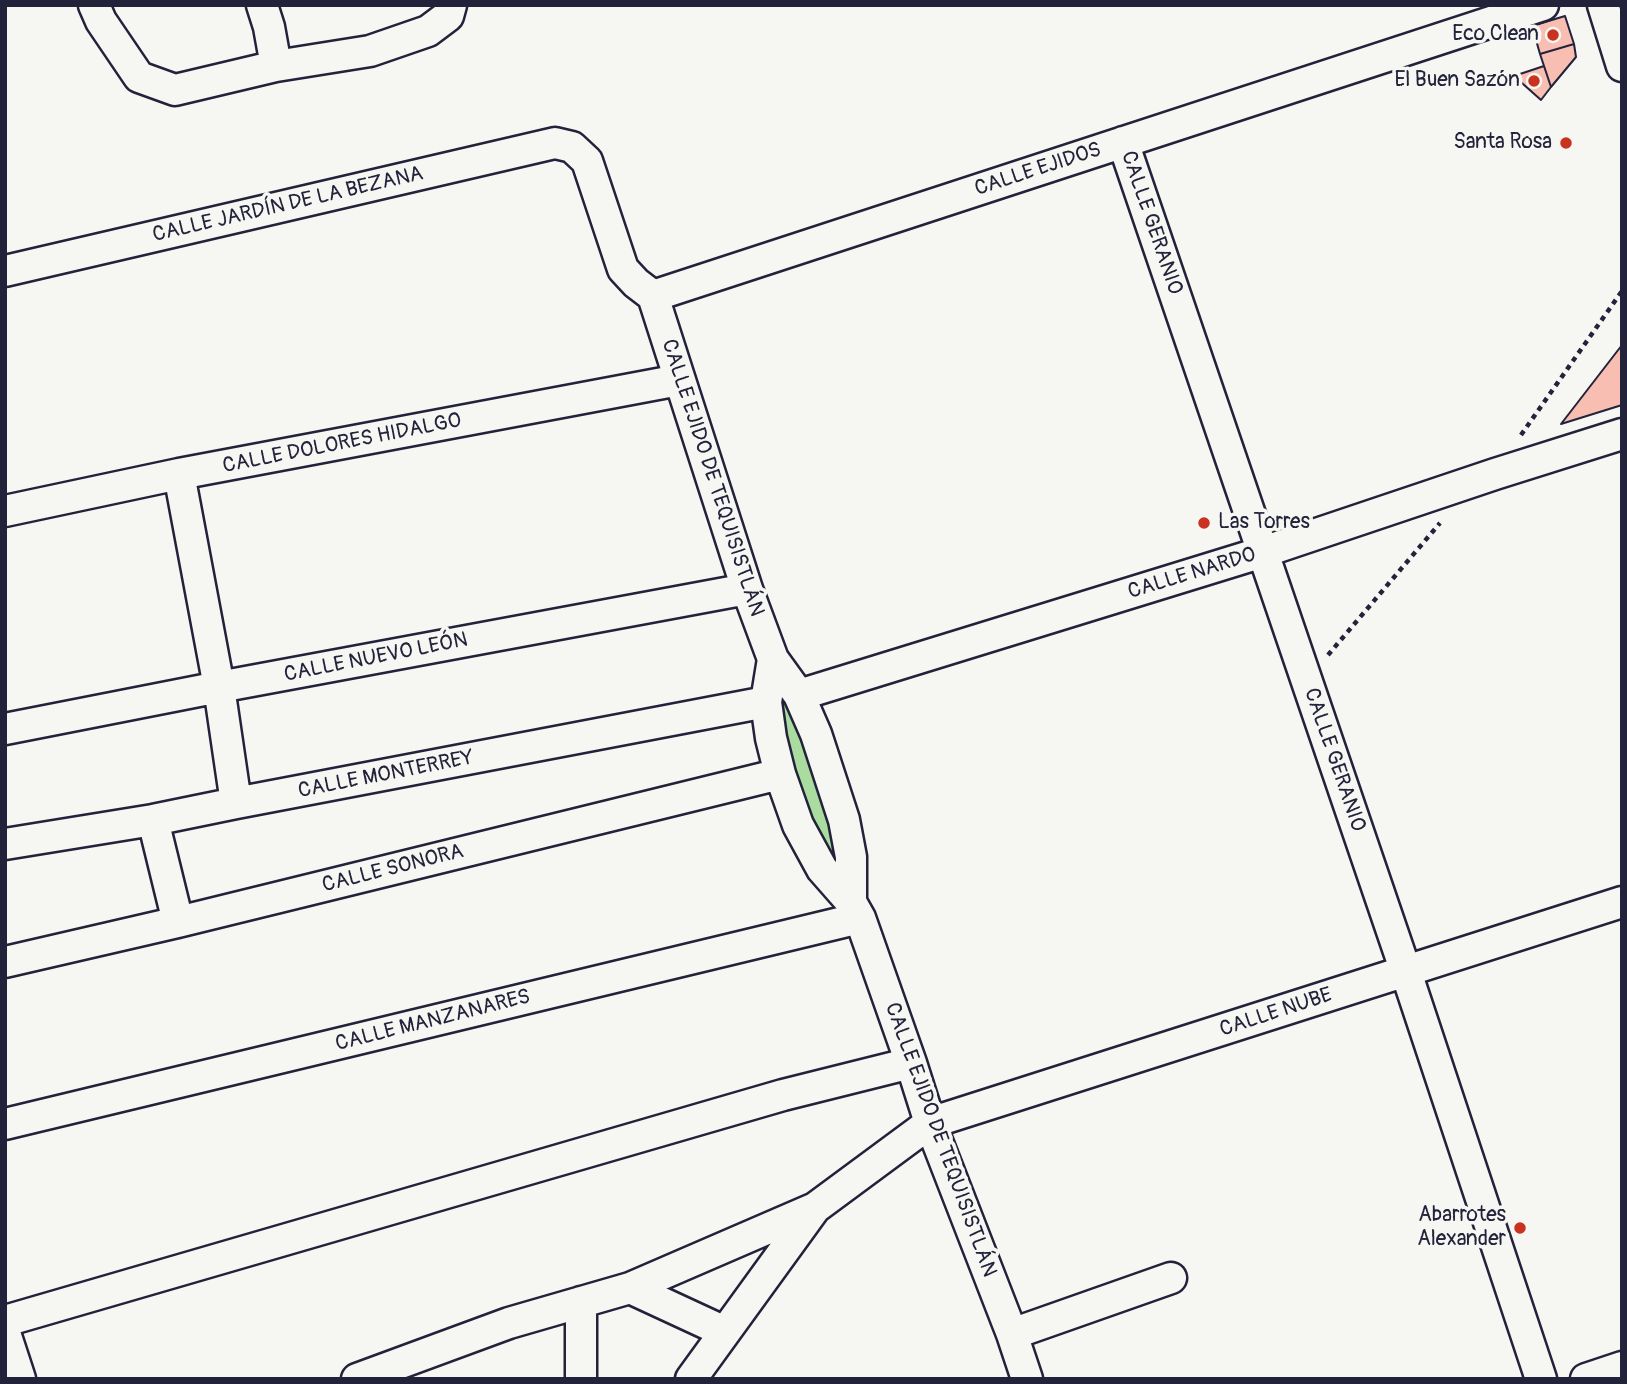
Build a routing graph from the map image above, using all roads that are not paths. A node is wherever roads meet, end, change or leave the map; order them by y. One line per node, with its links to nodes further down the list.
1 (94, 5): 6 (street)
2 (262, 5): 6 (street)
3 (451, 5): 6 (street)
4 (1543, 5): 8 (street, CALLE EJIDOS)
5 (1603, 5): 7 (street)
6 (276, 66)
7 (1622, 66)
8 (1123, 142): 10 (street, CALLE EJIDOS); 15 (street, CALLE GERANIO)
9 (5, 271): 10 (street, CALLE JARDÍN DE LA BEZANA)
10 (653, 296): 11 (street, CALLE EJIDO DE TEQUISISTLÁN)
11 (679, 380): 13 (street, CALLE DOLORES HIDALGO); 16 (street, CALLE EJIDO DE TEQUISISTLÁN)
12 (1622, 434): 15 (street, CALLE NARDO)
13 (179, 474): 14 (street, CALLE DOLORES HIDALGO); 18 (street)
14 (5, 511)
15 (1263, 552): 19 (street, CALLE NARDO); 30 (street, CALLE GERANIO)
16 (747, 589): 17 (street, CALLE EJIDO DE TEQUISISTLÁN); 18 (street, CALLE NUEVO LEÓN)
17 (773, 659): 19 (street); 20 (street)
18 (219, 687): 21 (street, CALLE NUEVO LEÓN); 23 (street)
19 (799, 695): 27 (street)
20 (766, 702): 22 (street); 23 (street, CALLE MONTERREY)
21 (5, 729)
22 (780, 774): 27 (street); 28 (street, CALLE SONORA)
23 (236, 803): 24 (street, CALLE MONTERREY)
24 (153, 821): 25 (street, CALLE MONTERREY); 28 (street)
25 (5, 844)
26 (1622, 902): 30 (street, CALLE NUBE)
27 (856, 910): 31 (street, CALLE EJIDO DE TEQUISISTLÁN); 33 (street, CALLE MANZANARES)
28 (178, 922): 29 (street, CALLE SONORA)
29 (5, 962)
30 (1406, 972): 32 (street, CALLE NUBE); 48 (street, CALLE GERANIO)
31 (911, 1063): 32 (street, CALLE EJIDO DE TEQUISISTLÁN); 38 (street)
32 (930, 1123): 34 (street, CALLE NUBE); 41 (street, CALLE EJIDO DE TEQUISISTLÁN)
33 (5, 1124)
34 (815, 1208): 36 (street); 39 (street)
35 (1171, 1278): 41 (street)
36 (630, 1288): 37 (street); 39 (street)
37 (581, 1302): 44 (street); 45 (street)
38 (5, 1321)
39 (725, 1332): 46 (street)
40 (5, 1333): 43 (street)
41 (1012, 1334): 47 (street, CALLE EJIDO DE TEQUISISTLÁN)
42 (1622, 1367): 49 (street)
43 (20, 1379)
44 (357, 1379)
45 (582, 1379)
46 (691, 1379)
47 (1027, 1379)
48 (1541, 1379)
49 (1586, 1379)

